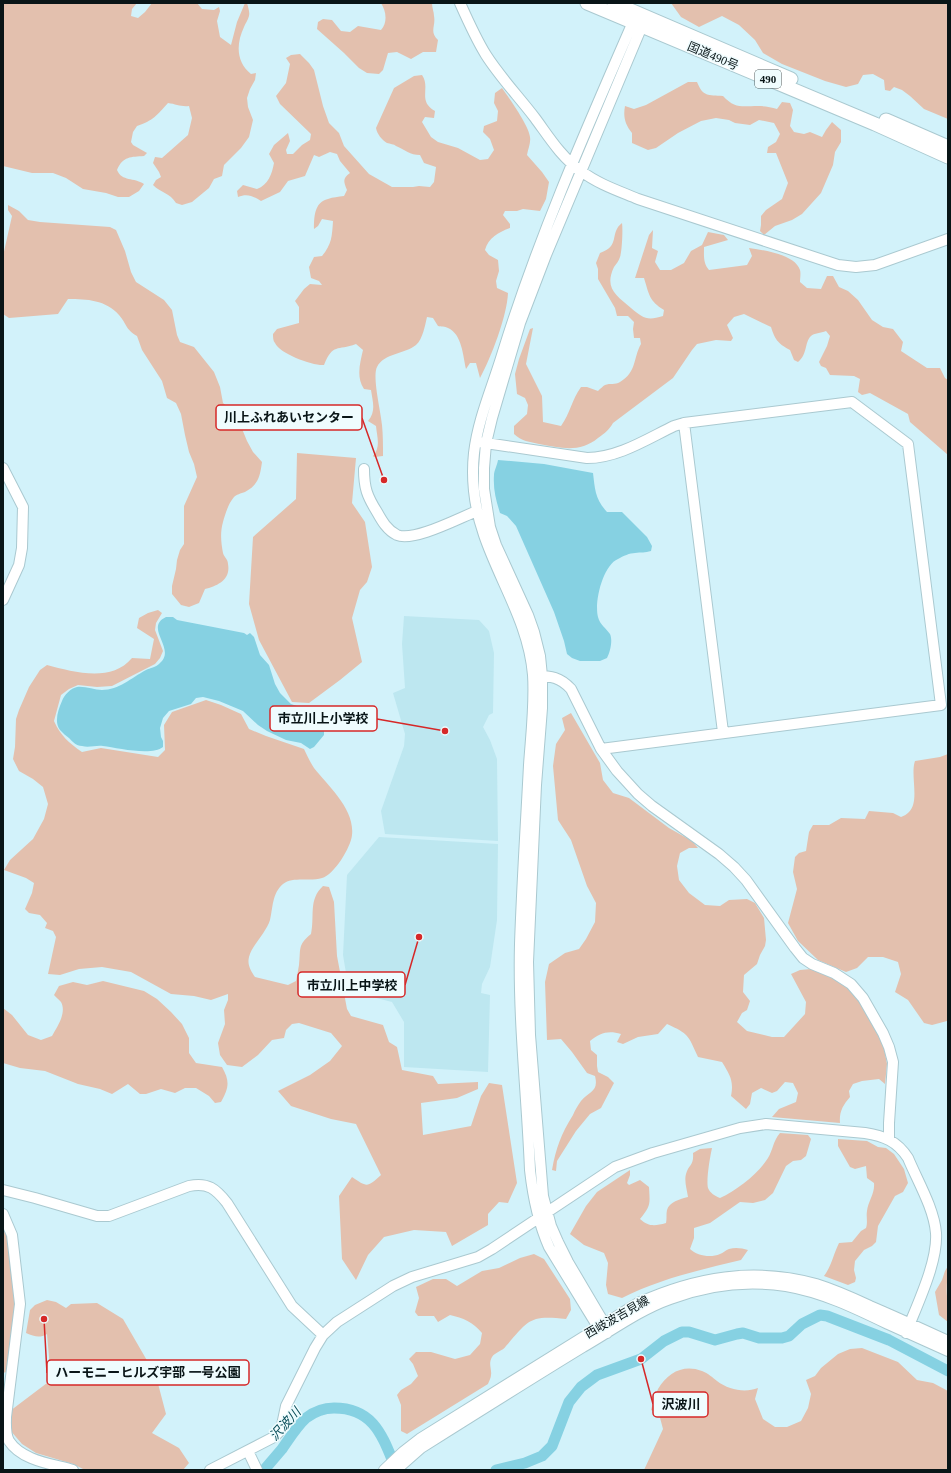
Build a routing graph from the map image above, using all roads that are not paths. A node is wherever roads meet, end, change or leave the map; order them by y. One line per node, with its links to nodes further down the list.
1 (460, 3): 7 (street)
2 (587, 3): 4 (highway, 国道490号 / 490)
3 (614, 3): 4 (highway, 国道490号 / 490)
4 (639, 21): 5 (highway, 国道490号 / 490); 6 (highway, 国道490号 / 490); 7 (street); 8 (street)
5 (948, 147)
6 (948, 157)
7 (573, 165): 8 (street); 11 (street)
8 (581, 171): 9 (street); 11 (street)
9 (948, 239)
10 (684, 423): 11 (street); 17 (street); 17 (street)
11 (481, 442): 14 (street); 16 (street)
12 (3, 468): 15 (street)
13 (364, 469): 14 (street)
14 (477, 511): 16 (street)
15 (3, 600)
16 (537, 676): 18 (street); 22 (street)
17 (723, 732): 18 (street)
18 (601, 749): 19 (street)
19 (889, 1139): 22 (street); 24 (street)
20 (3, 1190): 26 (street)
21 (3, 1214): 32 (street)
22 (543, 1215): 23 (street); 26 (street)
23 (601, 1325): 24 (street, 西岐波吉見線); 25 (street); 30 (street, 西岐波吉見線)
24 (908, 1328): 25 (street, 西岐波吉見線); 27 (street, 西岐波吉見線); 28 (street, 西岐波吉見線)
25 (607, 1333): 30 (street, 西岐波吉見線)
26 (323, 1335): 29 (street)
27 (948, 1341)
28 (948, 1351)
29 (248, 1451): 31 (street); 33 (street)
30 (405, 1456): 34 (street, 西岐波吉見線); 35 (street, 西岐波吉見線)
31 (257, 1469)
32 (73, 1470)
33 (210, 1470)
34 (384, 1470)
35 (396, 1470)

